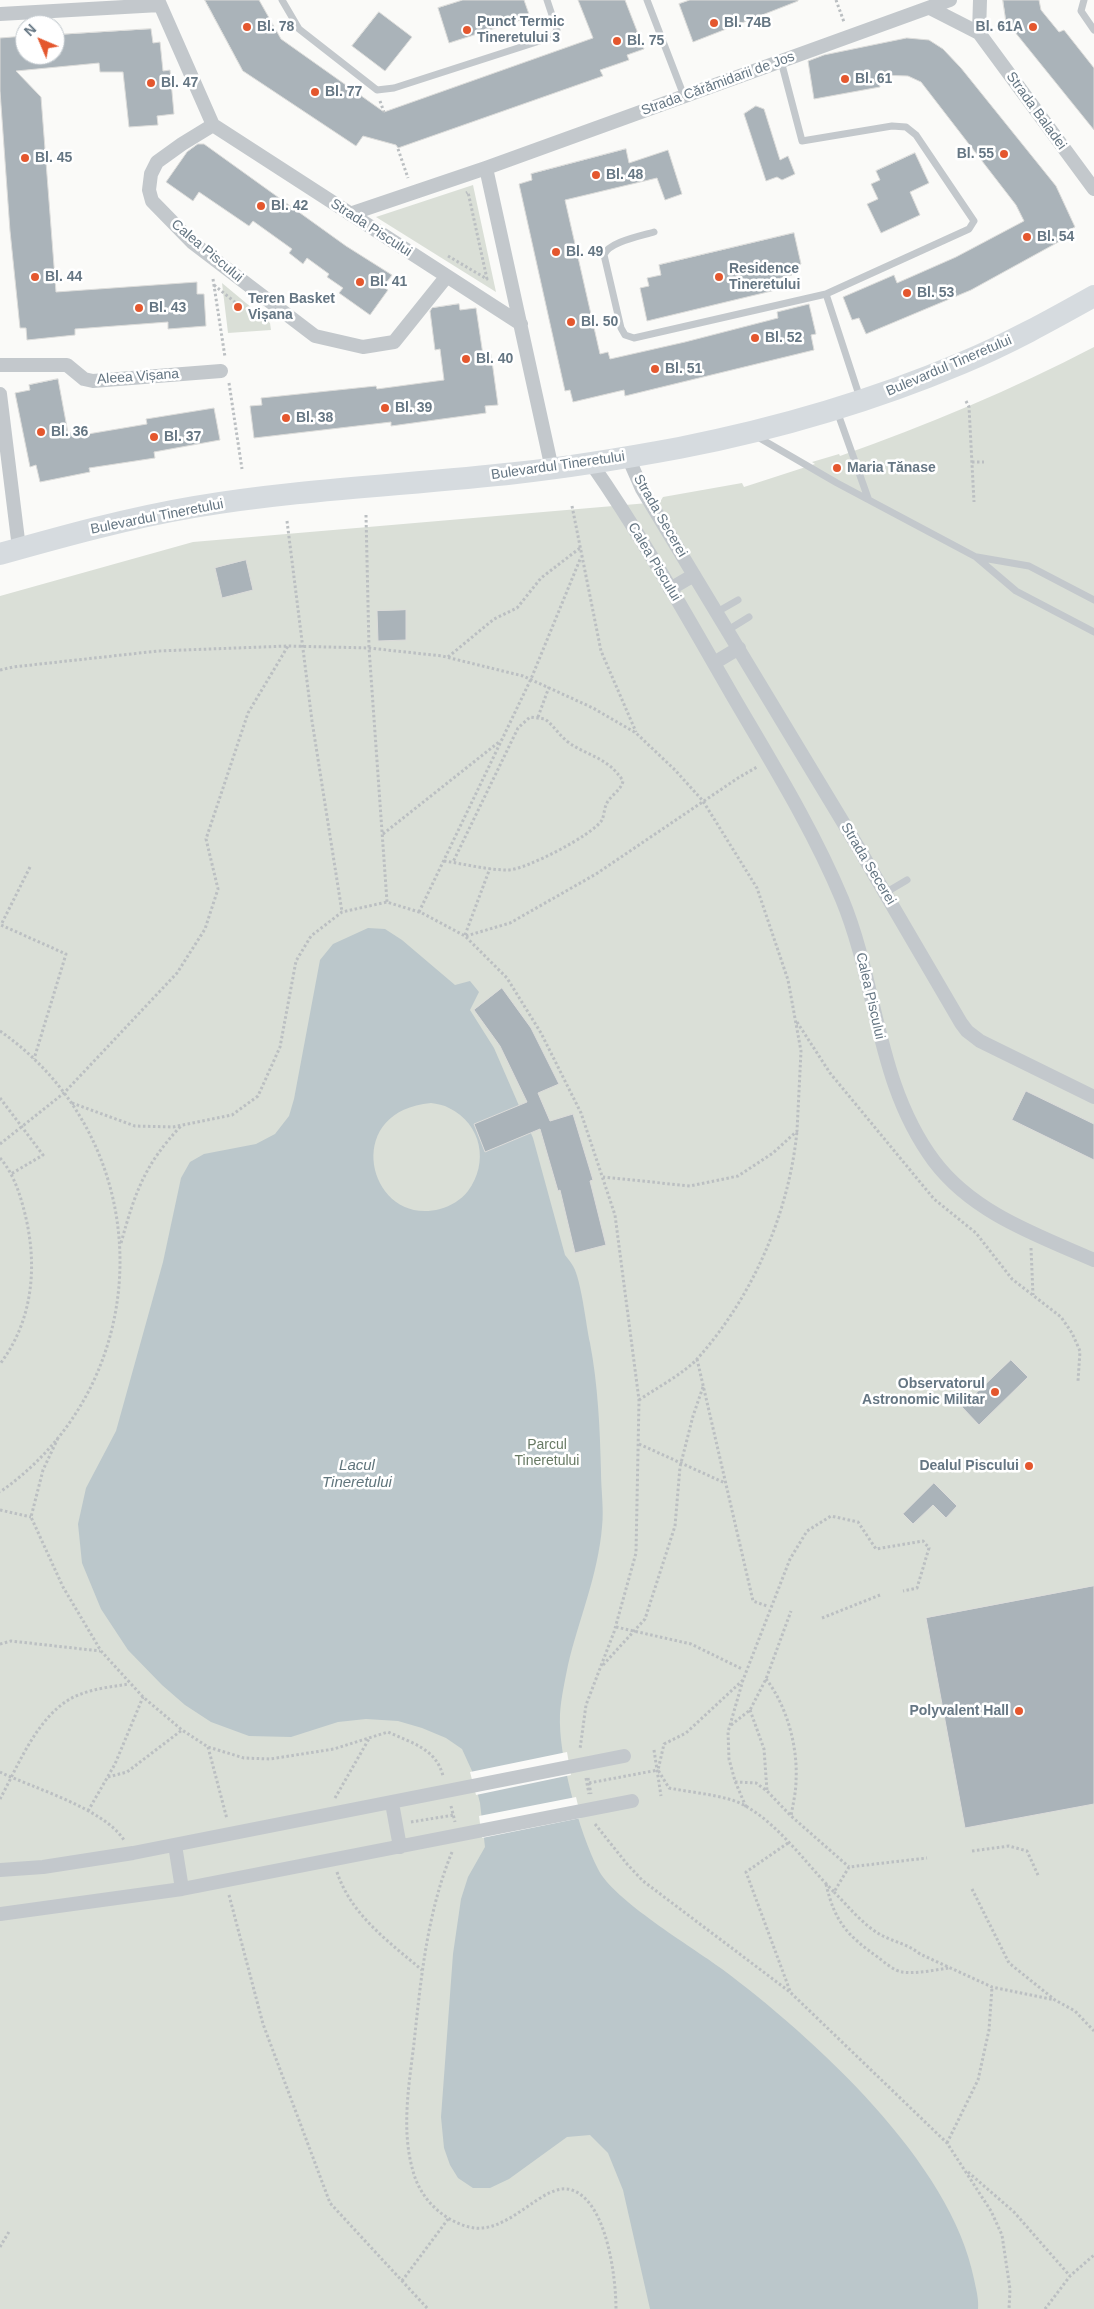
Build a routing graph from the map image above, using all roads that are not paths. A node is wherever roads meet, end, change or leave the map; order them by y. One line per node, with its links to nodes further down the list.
1 (282, 0): 2 (lane)
2 (547, 0)
3 (648, 0): 13 (lane)
4 (950, 0): 8 (street, Strada Cărămidarii de Jos)
5 (980, 0): 11 (street)
6 (1084, 0): 10 (lane)
7 (159, 2): 9 (street); 14 (street)
8 (930, 8): 11 (street, Strada Baladei); 12 (street, Strada Cărămidarii de Jos)
9 (0, 14)
10 (1094, 30)
11 (979, 33): 16 (street, Strada Baladei)
12 (781, 61): 13 (street, Strada Cărămidarii de Jos); 20 (lane)
13 (684, 96): 15 (street, Strada Cărămidarii de Jos)
14 (213, 125): 17 (street, Strada Piscului); 19 (street, Calea Piscului)
15 (486, 168): 17 (street, Strada Cărămidarii de Jos); 22 (street)
16 (1094, 189)
17 (350, 214): 19 (street, Strada Piscului)
18 (654, 232): 20 (lane)
19 (446, 276): 22 (street, Strada Piscului)
20 (826, 294): 26 (lane)
21 (1094, 296): 26 (main road, Bulevardul Tineretului)
22 (521, 324): 31 (street)
23 (0, 365): 24 (street, Aleea Vișana)
24 (221, 371)
25 (0, 394): 33 (street)
26 (860, 401): 27 (main road, Bulevardul Tineretului)
27 (836, 408): 28 (main road, Bulevardul Tineretului); 32 (lane)
28 (749, 432): 29 (main road, Bulevardul Tineretului); 32 (lane)
29 (628, 457): 30 (main road, Bulevardul Tineretului); 35 (street, Strada Secerei)
30 (590, 463): 31 (main road, Bulevardul Tineretului); 36 (street, Calea Piscului)
31 (552, 469): 33 (main road, Bulevardul Tineretului)
32 (868, 498): 34 (lane)
33 (10, 551)
34 (976, 557): 38 (lane); 42 (lane)
35 (694, 575): 36 (street); 39 (street, Strada Secerei)
36 (670, 589): 44 (street, Calea Piscului)
37 (738, 600): 39 (lane)
38 (1094, 600)
39 (717, 612): 41 (street, Strada Secerei)
40 (749, 617): 41 (lane)
41 (728, 630): 43 (street, Strada Secerei)
42 (1094, 632)
43 (739, 648): 44 (street); 46 (street, Strada Secerei)
44 (714, 663): 48 (street, Calea Piscului)
45 (907, 880): 46 (lane)
46 (885, 893): 47 (street, Strada Secerei)
47 (1094, 1097)
48 (1094, 1260)
49 (624, 1756): 50 (street)
50 (399, 1801): 52 (street); 53 (street)
51 (632, 1801): 53 (street)
52 (175, 1845): 54 (street); 55 (street)
53 (400, 1847): 55 (street)
54 (0, 1870)
55 (182, 1889): 56 (street)
56 (0, 1914)

